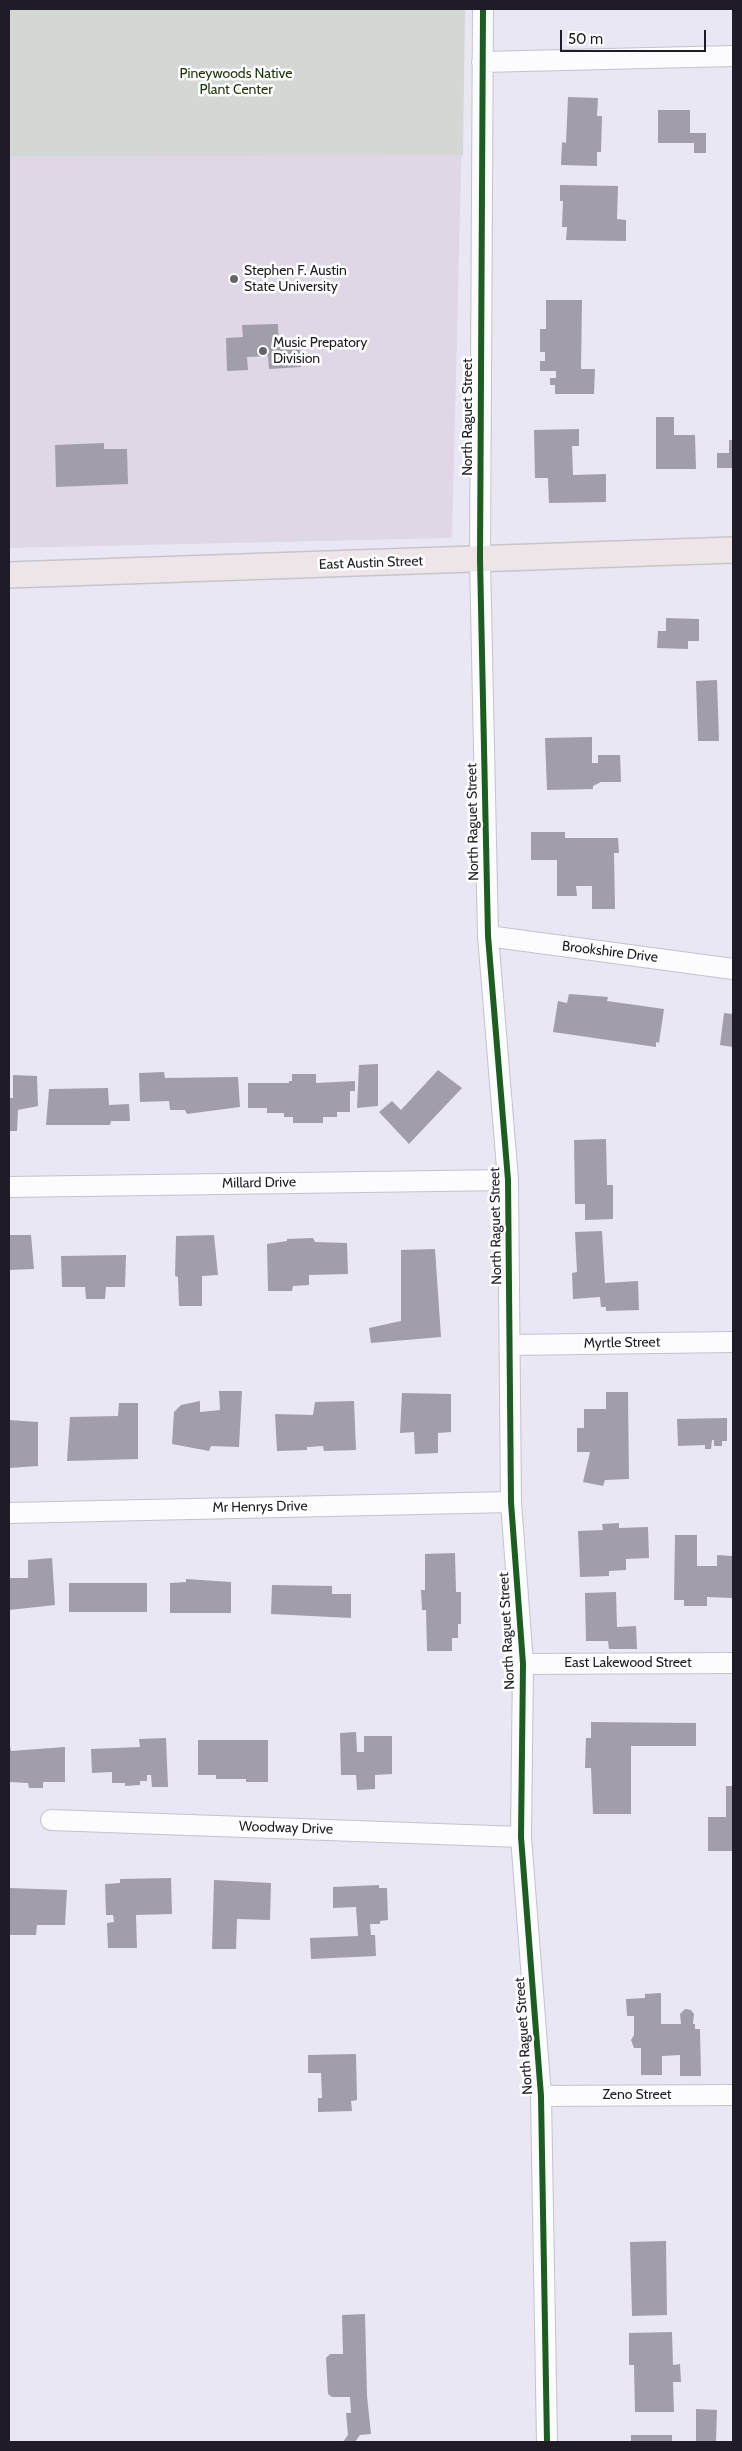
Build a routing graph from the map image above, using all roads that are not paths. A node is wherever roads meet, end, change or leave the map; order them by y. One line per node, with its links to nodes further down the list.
1 (483, 9): 3 (street, North Raguet Street)
2 (733, 56): 3 (street)
3 (482, 62): 5 (street, North Raguet Street)
4 (733, 550): 5 (main road, East Austin Street)
5 (480, 559): 6 (main road, East Austin Street); 7 (street, North Raguet Street)
6 (9, 575)
7 (488, 936): 8 (street, Brookshire Drive); 9 (street, North Raguet Street)
8 (733, 969)
9 (508, 1180): 10 (street, Millard Drive); 12 (street, North Raguet Street)
10 (9, 1187)
11 (733, 1342): 12 (street, Myrtle Street)
12 (510, 1344): 13 (street, North Raguet Street)
13 (511, 1502): 14 (street, Mr Henrys Drive); 16 (street, North Raguet Street)
14 (9, 1513)
15 (733, 1662): 16 (street, East Lakewood Street)
16 (523, 1664): 18 (street, North Raguet Street)
17 (51, 1820): 18 (street, Woodway Drive)
18 (521, 1837): 20 (street, North Raguet Street)
19 (733, 2094): 20 (street, Zeno Street)
20 (541, 2096): 21 (street, North Raguet Street)
21 (547, 2442)

